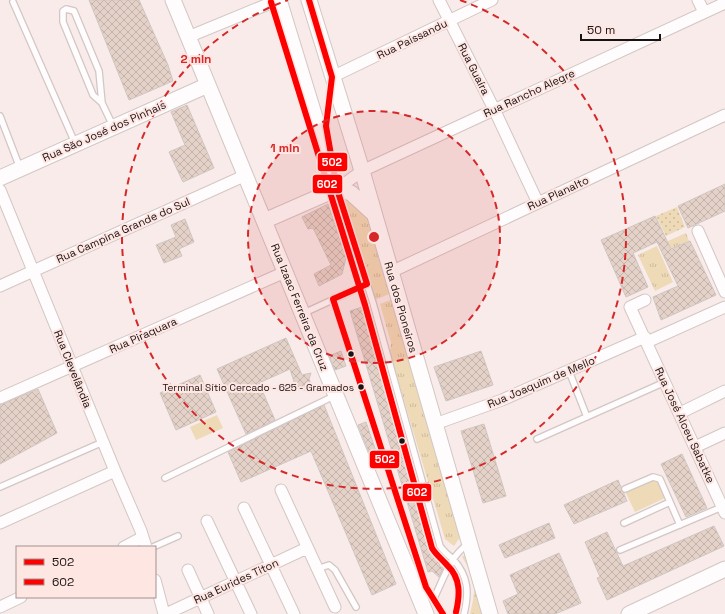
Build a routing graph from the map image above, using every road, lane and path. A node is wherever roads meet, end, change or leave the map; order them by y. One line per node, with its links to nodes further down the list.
1 (172, 0): 11 (main road, Rua Izaac Ferreira da Cruz)
2 (279, 0): 11 (street); 24 (main road)
3 (309, 0): 12 (main road, Rua dos Pioneiros)
4 (439, 0): 10 (street, Rua Guaíra)
5 (492, 0): 10 (street, Rua Paissandu)
6 (698, 0): 9 (street)
7 (13, 2): 19 (lane)
8 (725, 3): 9 (street, Rua Rancho Alegre)
9 (704, 12): 15 (street, Rua Rancho Alegre)
10 (449, 21): 12 (street, Rua Paissandu); 15 (street, Rua Guaíra)
11 (188, 37): 13 (main road, Rua Izaac Ferreira da Cruz)
12 (332, 77): 21 (main road, Rua dos Pioneiros); 24 (lane)
13 (208, 85): 18 (main road, Rua São José dos Pinhais); 22 (main road, Rua Izaac Ferreira da Cruz)
14 (102, 103): 14 (lane); 18 (lane)
15 (494, 109): 21 (street, Rua Rancho Alegre); 26 (street, Rua Guaíra)
16 (725, 115): 26 (street, Rua Planalto)
17 (0, 116): 20 (lane)
18 (113, 127): 19 (main road, Rua São José dos Pinhais)
19 (75, 144): 20 (main road, Rua São José dos Pinhais)
20 (20, 168): 23 (main road, Rua São José dos Pinhais)
21 (362, 171): 24 (street, Rua Rancho Alegre); 27 (main road, Rua dos Pioneiros)
22 (246, 176): 28 (main road, Rua Izaac Ferreira da Cruz); 29 (street, Rua Campina Grande do Sul)
23 (0, 178)
24 (337, 189): 27 (main road); 28 (main road, Rua Rancho Alegre); 33 (lane)
25 (0, 190): 29 (street, Rua Clevelândia)
26 (538, 203): 31 (street, Rua Planalto)
27 (374, 214): 31 (main road, Rua dos Pioneiros)
28 (264, 221): 30 (main road, Rua Izaac Ferreira da Cruz)
29 (33, 271): 34 (street, Rua Campina Grande do Sul); 41 (street, Rua Clevelândia)
30 (285, 272): 39 (main road, Rua Izaac Ferreira da Cruz); 41 (street, Rua Piraquara)
31 (391, 272): 49 (main road, Rua dos Pioneiros)
32 (725, 274): 35 (street)
33 (367, 284): 36 (lane); 73 (lane)
34 (0, 286)
35 (725, 292)
36 (333, 299): 39 (lane); 85 (lane)
37 (645, 300): 40 (street, Rua José Alceu Sabatke)
38 (725, 307): 40 (street, Rua Joaquim de Mello)
39 (302, 313): 45 (main road, Rua Izaac Ferreira da Cruz)
40 (646, 340): 42 (street, Rua Joaquim de Mello); 43 (street, Rua José Alceu Sabatke)
41 (72, 366): 46 (street, Rua Piraquara); 52 (street, Rua Clevelândia)
42 (569, 371): 48 (lane); 49 (street, Rua Joaquim de Mello)
43 (666, 382): 47 (street, Rua José Alceu Sabatke); 48 (lane)
44 (725, 391): 47 (street)
45 (336, 395): 55 (lane); 85 (main road, Rua Izaac Ferreira da Cruz)
46 (0, 398)
47 (680, 413): 53 (street, Rua José Alceu Sabatke)
48 (587, 417): 51 (lane)
49 (435, 424): 68 (main road, Rua dos Pioneiros)
50 (725, 433): 53 (street)
51 (537, 438)
52 (103, 442): 54 (street, Rua Clevelândia); 56 (lane)
53 (695, 447): 61 (street, Rua José Alceu Sabatke)
54 (115, 471): 63 (street); 67 (street, Rua Clevelândia)
55 (165, 478)
56 (0, 487)
57 (625, 489): 59 (lane)
58 (281, 490): 71 (street)
59 (670, 502): 64 (lane); 65 (lane)
60 (244, 508): 74 (street)
61 (724, 510): 65 (lane)
62 (207, 521): 78 (street)
63 (0, 523)
64 (624, 523)
65 (680, 525): 72 (lane)
66 (178, 536): 70 (lane)
67 (145, 542): 69 (street)
68 (470, 543): 73 (lane); 92 (main road, Rua dos Pioneiros)
69 (128, 546)
70 (155, 546)
71 (307, 548): 74 (street, Rua Eurides Titon); 75 (street)
72 (620, 550)
73 (453, 560): 85 (lane); 91 (lane)
74 (271, 565): 78 (street, Rua Eurides Titon); 89 (street)
75 (317, 569): 83 (street); 84 (lane)
76 (725, 569): 93 (main road)
77 (188, 570): 81 (street)
78 (236, 581): 81 (street, Rua Eurides Titon); 88 (street)
79 (156, 583): 86 (street)
80 (19, 598): 82 (street)
81 (200, 598): 86 (street, Rua Eurides Titon); 87 (street)
82 (0, 607)
83 (335, 607)
84 (356, 607)
85 (427, 610): 90 (lane)
86 (165, 614)
87 (208, 614)
88 (251, 614)
89 (294, 614)
90 (444, 614)
91 (464, 614)
92 (490, 614)
93 (629, 614)

